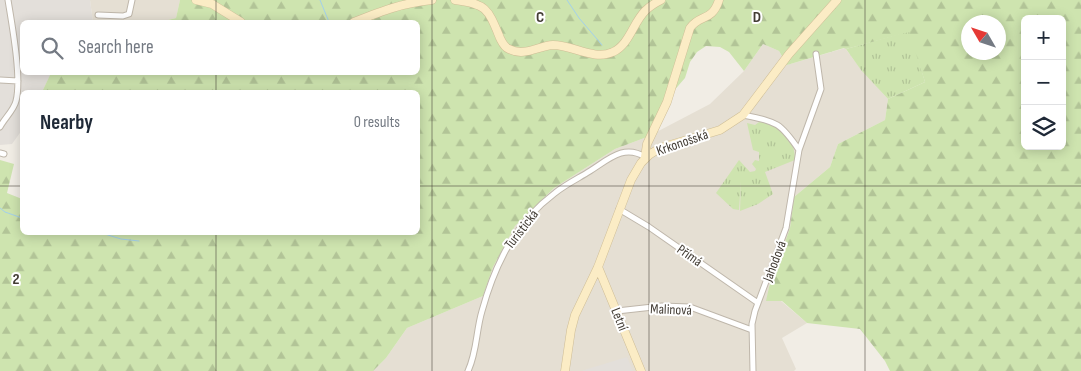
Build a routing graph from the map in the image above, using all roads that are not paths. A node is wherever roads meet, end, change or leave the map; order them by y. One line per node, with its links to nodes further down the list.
1 (8, 0): 14 (street)
2 (132, 0): 9 (street)
3 (196, 0): 10 (street)
4 (432, 0): 11 (street)
5 (455, 0): 6 (street)
6 (661, 0)
7 (720, 0): 18 (street)
8 (834, 2): 15 (street, Krkonošská)
9 (98, 15)
10 (238, 20)
11 (359, 20)
12 (816, 54): 17 (street, Jahodová)
13 (0, 80): 14 (street)
14 (18, 81): 16 (street)
15 (743, 115): 17 (street); 18 (street, Krkonošská)
16 (0, 127)
17 (799, 150): 21 (street, Jahodová)
18 (645, 158): 19 (street, Krkonošská); 24 (street, Turistická)
19 (619, 209): 20 (street, Krkonošská); 21 (street, Přímá)
20 (598, 267): 22 (street, Letní); 25 (street, Krkonošská)
21 (758, 303): 23 (street, Jahodová)
22 (617, 311): 23 (street, Malinová); 26 (street, Letní)
23 (752, 330): 27 (street, Jahodová)
24 (468, 371)
25 (565, 371)
26 (641, 371)
27 (753, 371)

